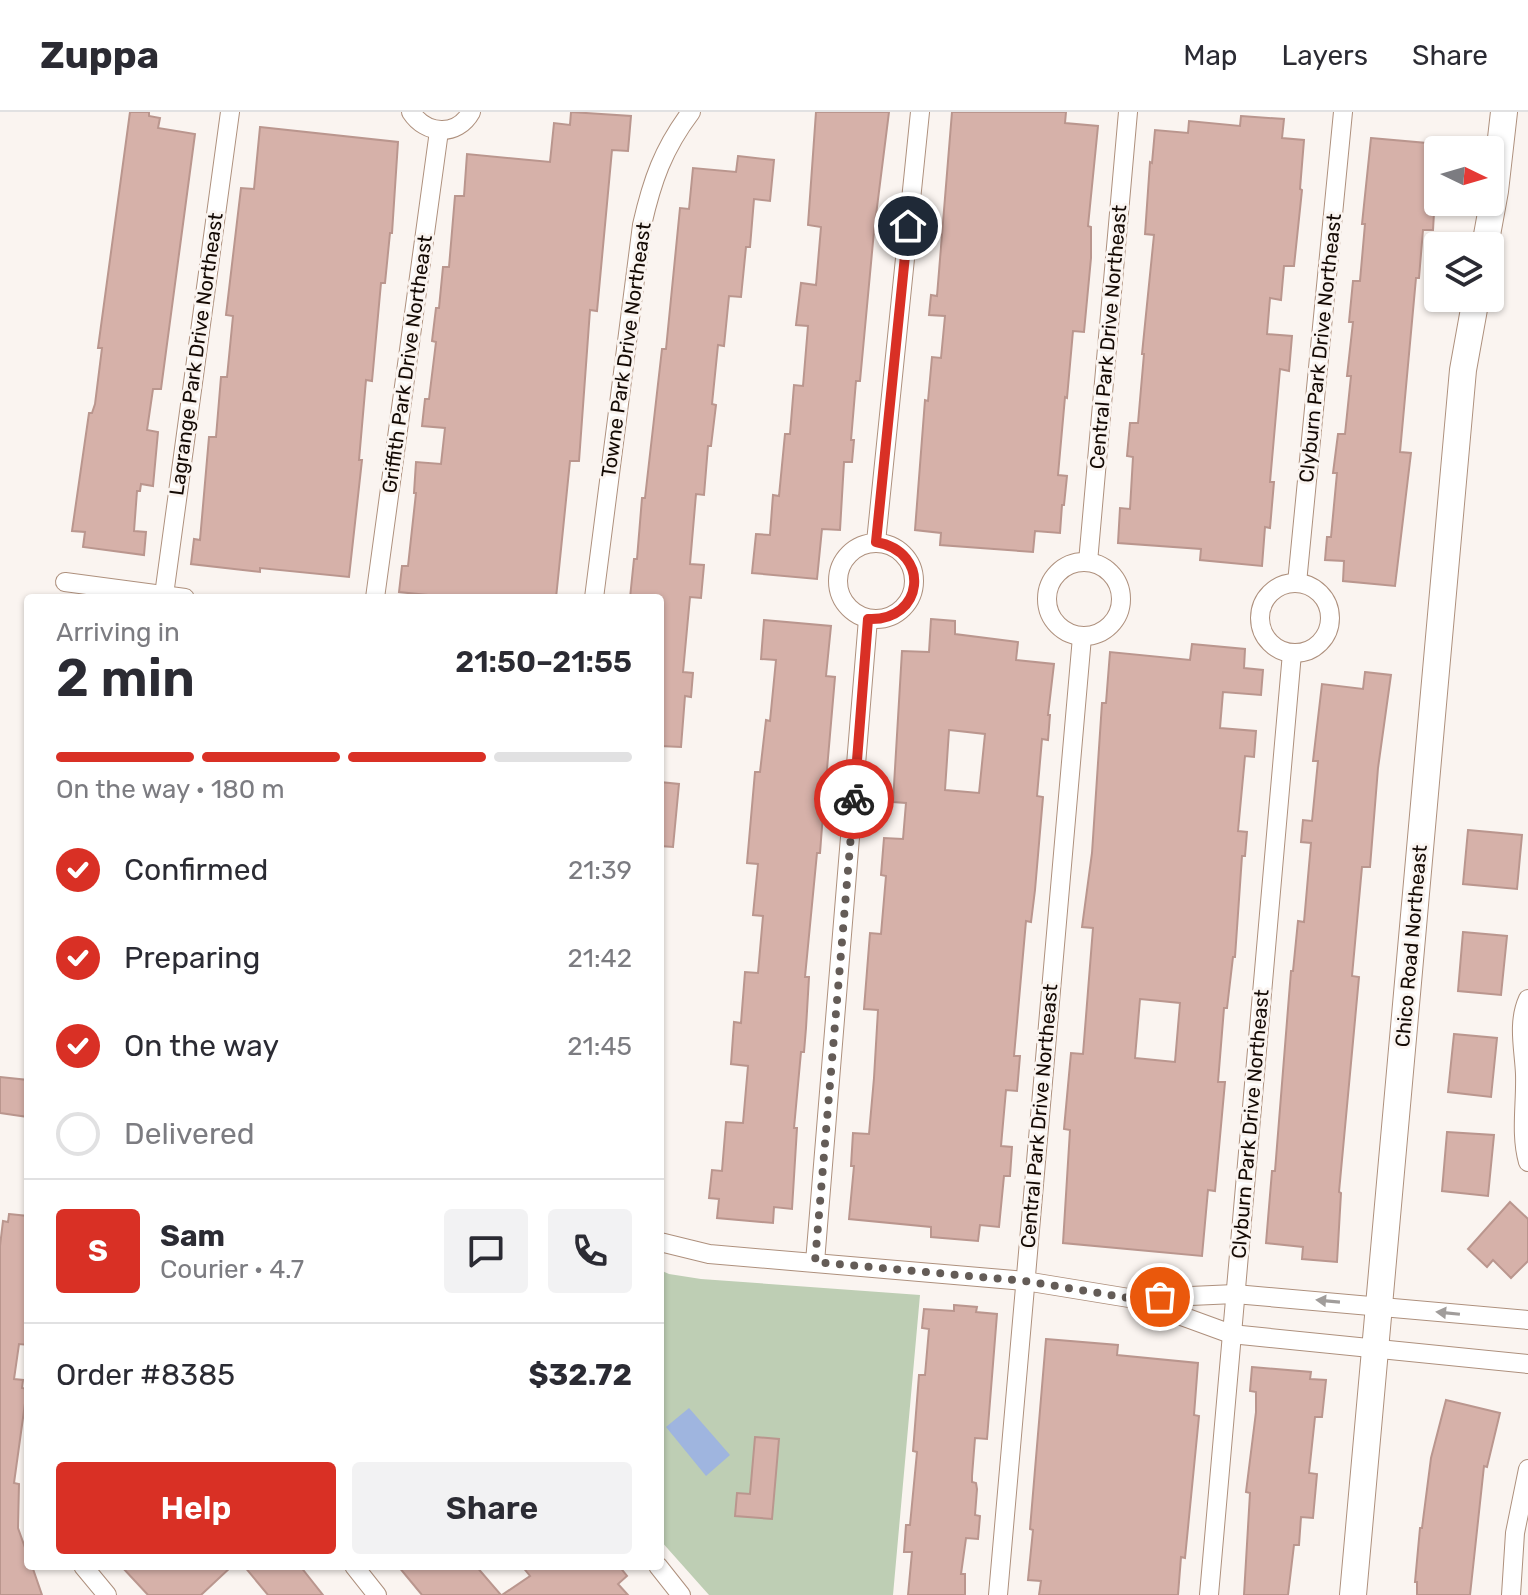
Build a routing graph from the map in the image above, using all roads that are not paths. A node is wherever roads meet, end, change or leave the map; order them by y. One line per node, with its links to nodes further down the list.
1 (230, 112): 17 (street, Lagrange Park Drive Northeast)
2 (411, 112): 9 (street)
3 (471, 112): 9 (street)
4 (691, 112): 19 (street, Towne Park Drive Northeast)
5 (920, 112): 12 (street)
6 (1128, 112): 13 (street, Central Park Drive Northeast)
7 (1343, 112): 15 (street, Clyburn Park Drive Northeast)
8 (1504, 112): 10 (street)
9 (439, 131): 18 (street, Griffith Park Drive Northeast)
10 (1488, 232)
11 (1473, 312): 30 (street, Chico Road Northeast)
12 (876, 542): 20 (street); 20 (street)
13 (1088, 562): 21 (street); 21 (street)
14 (65, 582): 16 (street)
15 (1297, 583): 22 (street); 22 (street)
16 (156, 594)
17 (164, 594)
18 (376, 594)
19 (595, 594)
20 (868, 619): 26 (street)
21 (1082, 637): 27 (street, Central Park Drive Northeast)
22 (1292, 653): 28 (street, Clyburn Park Drive Northeast)
23 (1528, 999): 24 (street)
24 (1528, 1162)
25 (664, 1243): 26 (street)
26 (815, 1262): 27 (street)
27 (1025, 1281): 29 (street); 42 (street, Central Park Drive Northeast)
28 (1235, 1294): 29 (street); 30 (street, one-way to 28); 32 (street, Clyburn Park Drive Northeast)
29 (1135, 1299): 32 (street)
30 (1379, 1305): 31 (street, one-way to 30); 33 (street, Chico Road Northeast)
31 (1528, 1320)
32 (1231, 1334): 33 (street); 43 (street, Clyburn Park Drive Northeast)
33 (1375, 1348): 34 (street); 44 (street, Chico Road Northeast)
34 (1528, 1364)
35 (1528, 1469): 45 (street)
36 (86, 1570): 39 (street)
37 (357, 1570): 40 (street)
38 (661, 1570): 41 (street)
39 (107, 1595)
40 (377, 1595)
41 (681, 1595)
42 (998, 1595)
43 (1209, 1595)
44 (1353, 1595)
45 (1511, 1595)

